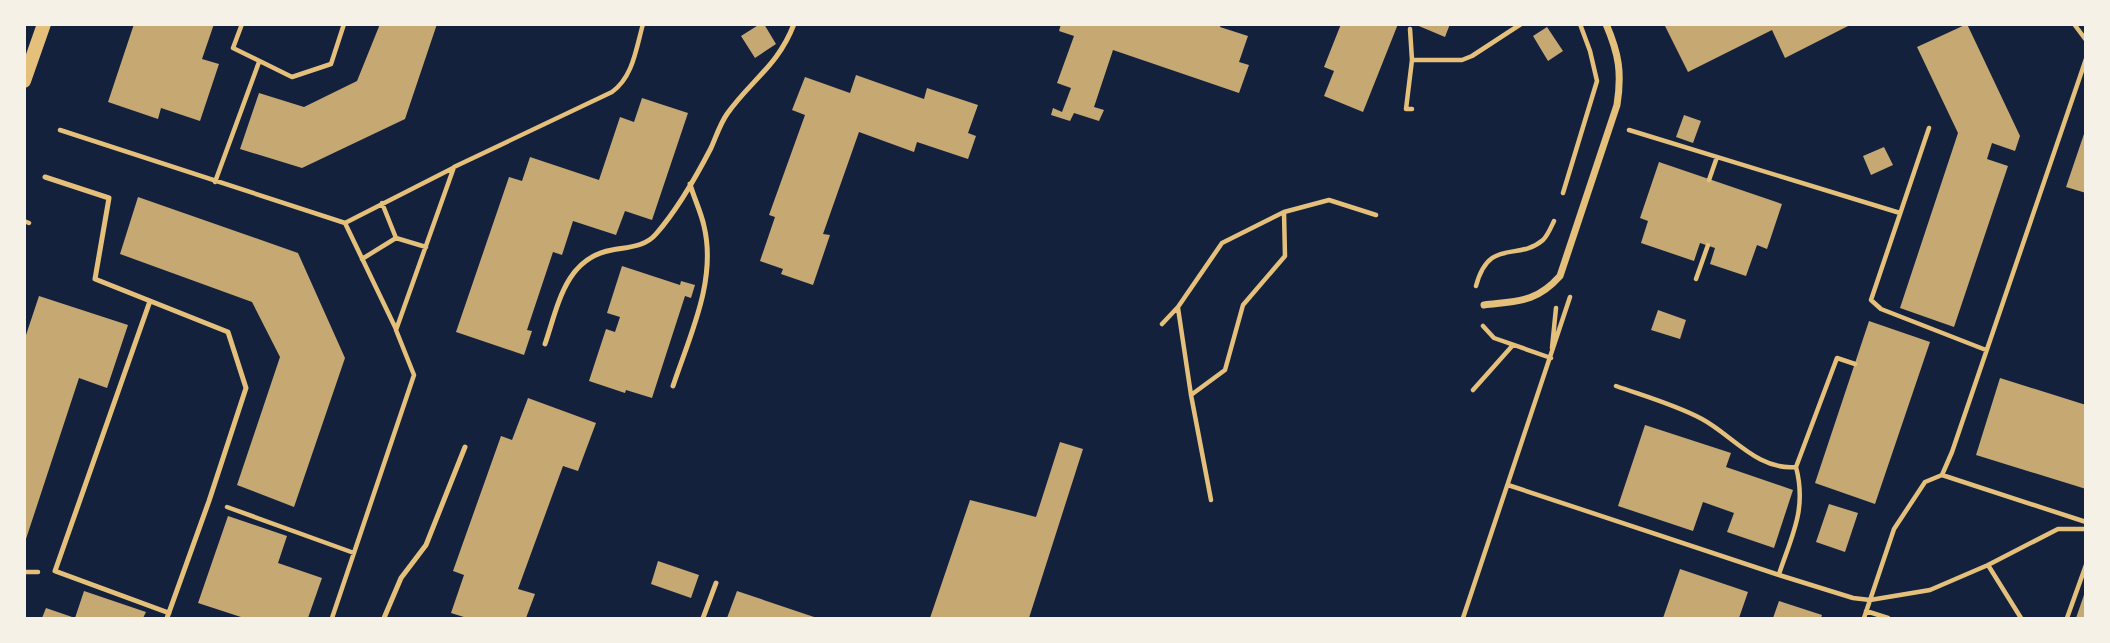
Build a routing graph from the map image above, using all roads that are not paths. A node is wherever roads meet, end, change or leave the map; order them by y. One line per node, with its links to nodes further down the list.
1 (44, 24): 4 (main road)
2 (794, 24): 6 (lane)
3 (1606, 24): 8 (street)
4 (24, 81)
5 (45, 177): 7 (lane)
6 (690, 184): 9 (lane); 10 (lane)
7 (150, 301): 13 (lane); 13 (lane)
8 (1484, 305)
9 (545, 344)
10 (673, 386)
11 (465, 447): 14 (lane)
12 (716, 583): 15 (lane)
13 (168, 616)
14 (384, 618)
15 (703, 618)

